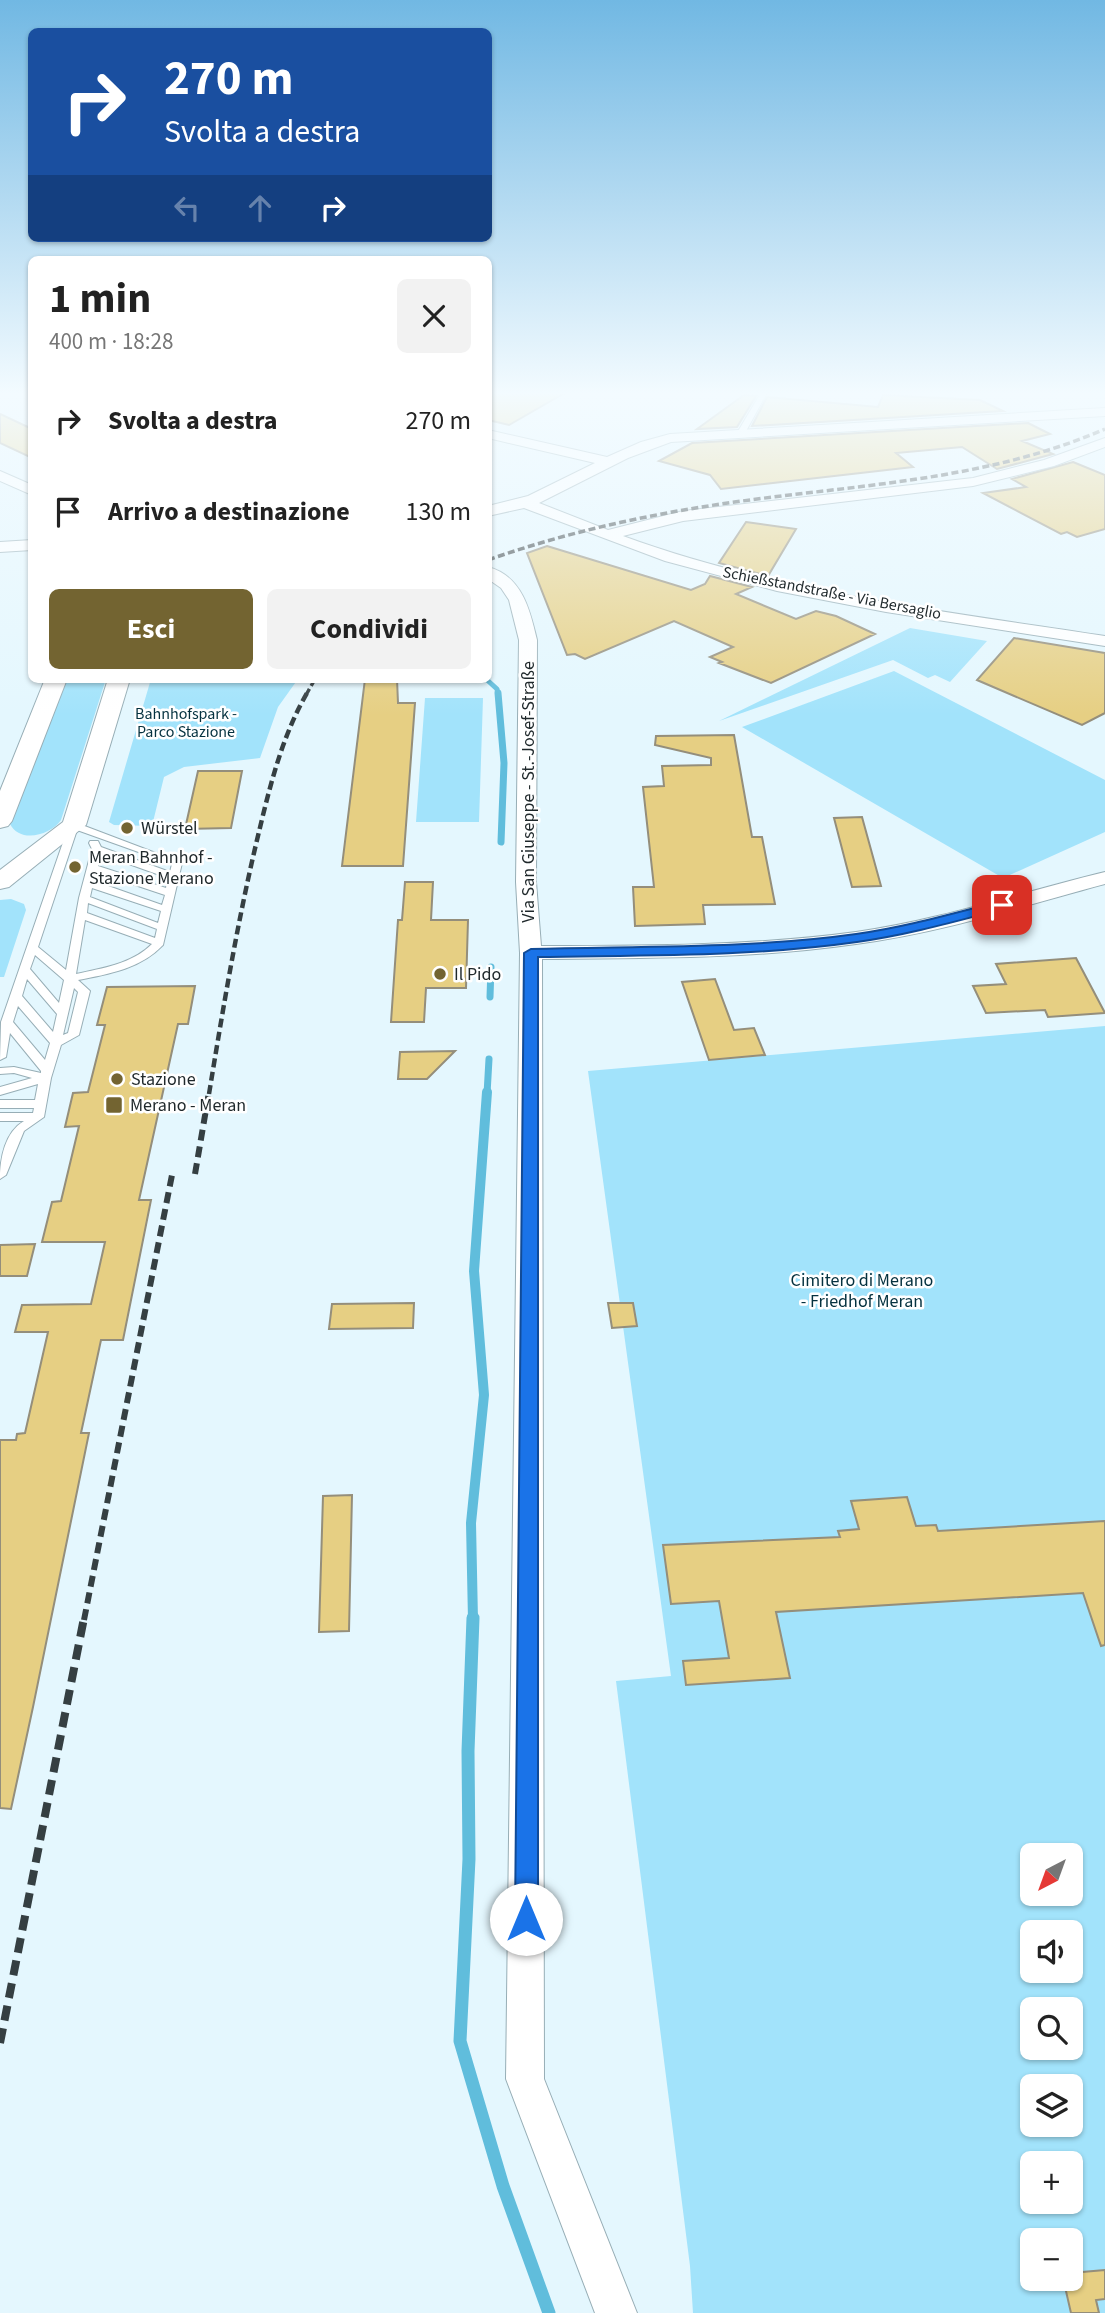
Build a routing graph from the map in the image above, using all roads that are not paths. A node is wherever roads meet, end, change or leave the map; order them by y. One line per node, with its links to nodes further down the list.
1 (534, 499): 3 (street)
2 (838, 499): 5 (street)
3 (526, 503): 4 (street); 5 (street, Schießstandstraße - Via Bersaglio)
4 (492, 510)
5 (607, 535): 9 (street, Schießstandstraße - Via Bersaglio)
6 (28, 545): 7 (street)
7 (0, 547)
8 (492, 574): 28 (street, Via San Giuseppe - St.-Josef-Straße)
9 (1105, 641)
10 (54, 683): 12 (street)
11 (118, 683): 14 (street)
12 (9, 774): 13 (street)
13 (0, 823): 14 (street)
14 (72, 830): 15 (lane); 17 (lane); 19 (street); 27 (lane)
15 (97, 849): 16 (lane); 17 (lane)
16 (92, 867): 20 (lane); 21 (lane)
17 (174, 877): 21 (lane)
18 (1105, 878): 28 (street)
19 (0, 882)
20 (88, 883): 22 (lane); 23 (lane)
21 (170, 893): 23 (lane)
22 (84, 898): 24 (lane); 25 (lane)
23 (167, 910): 25 (lane)
24 (81, 915): 26 (lane); 30 (lane)
25 (163, 928): 26 (lane)
26 (159, 943): 30 (lane)
27 (32, 947): 29 (lane); 30 (lane)
28 (531, 953): 43 (street, Via San Giuseppe - St.-Josef-Straße)
29 (25, 970): 31 (lane); 32 (lane)
30 (70, 979): 32 (lane); 34 (lane)
31 (16, 996): 33 (lane); 34 (lane)
32 (63, 1014): 34 (lane)
33 (7, 1022): 35 (lane); 37 (lane)
34 (57, 1043): 37 (lane)
35 (0, 1058)
36 (0, 1071): 37 (lane)
37 (46, 1074): 38 (lane); 40 (lane)
38 (0, 1091)
39 (0, 1104): 40 (lane)
40 (40, 1110): 41 (lane); 42 (lane)
41 (0, 1117)
42 (0, 1175)
43 (616, 2313)

